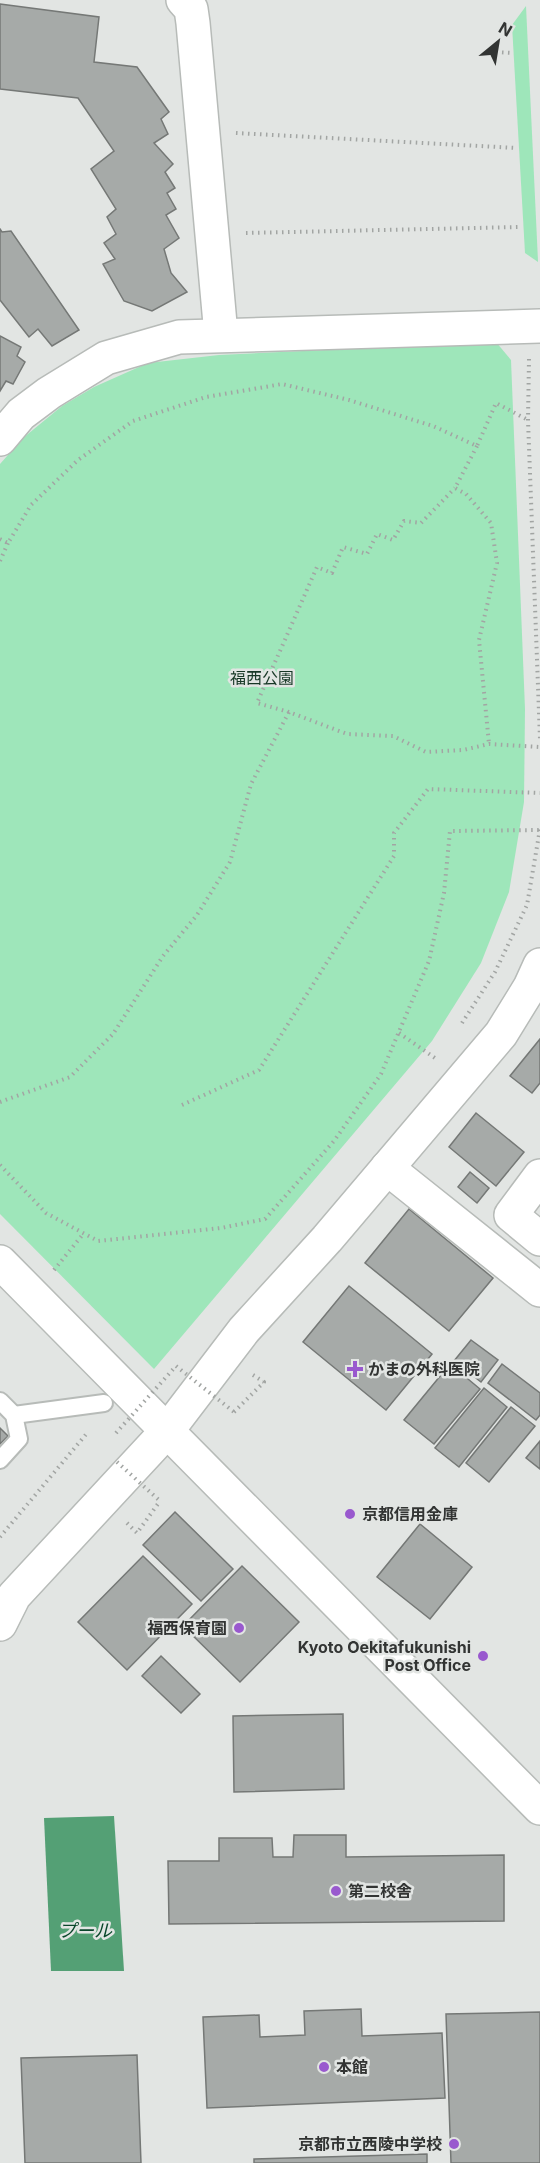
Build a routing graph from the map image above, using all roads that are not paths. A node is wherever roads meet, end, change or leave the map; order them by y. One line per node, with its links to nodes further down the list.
1 (183, 0): 2 (street)
2 (221, 335): 3 (street); 4 (street)
3 (534, 339)
4 (0, 439)
5 (537, 983): 6 (street)
6 (387, 1168): 10 (street); 14 (street)
7 (540, 1176): 8 (street)
8 (540, 1239)
9 (0, 1262): 14 (street)
10 (540, 1290)
11 (0, 1401): 13 (lane)
12 (104, 1403): 13 (lane)
13 (14, 1415): 15 (lane)
14 (167, 1431): 16 (street); 17 (street)
15 (0, 1460)
16 (0, 1624)
17 (540, 1808)

